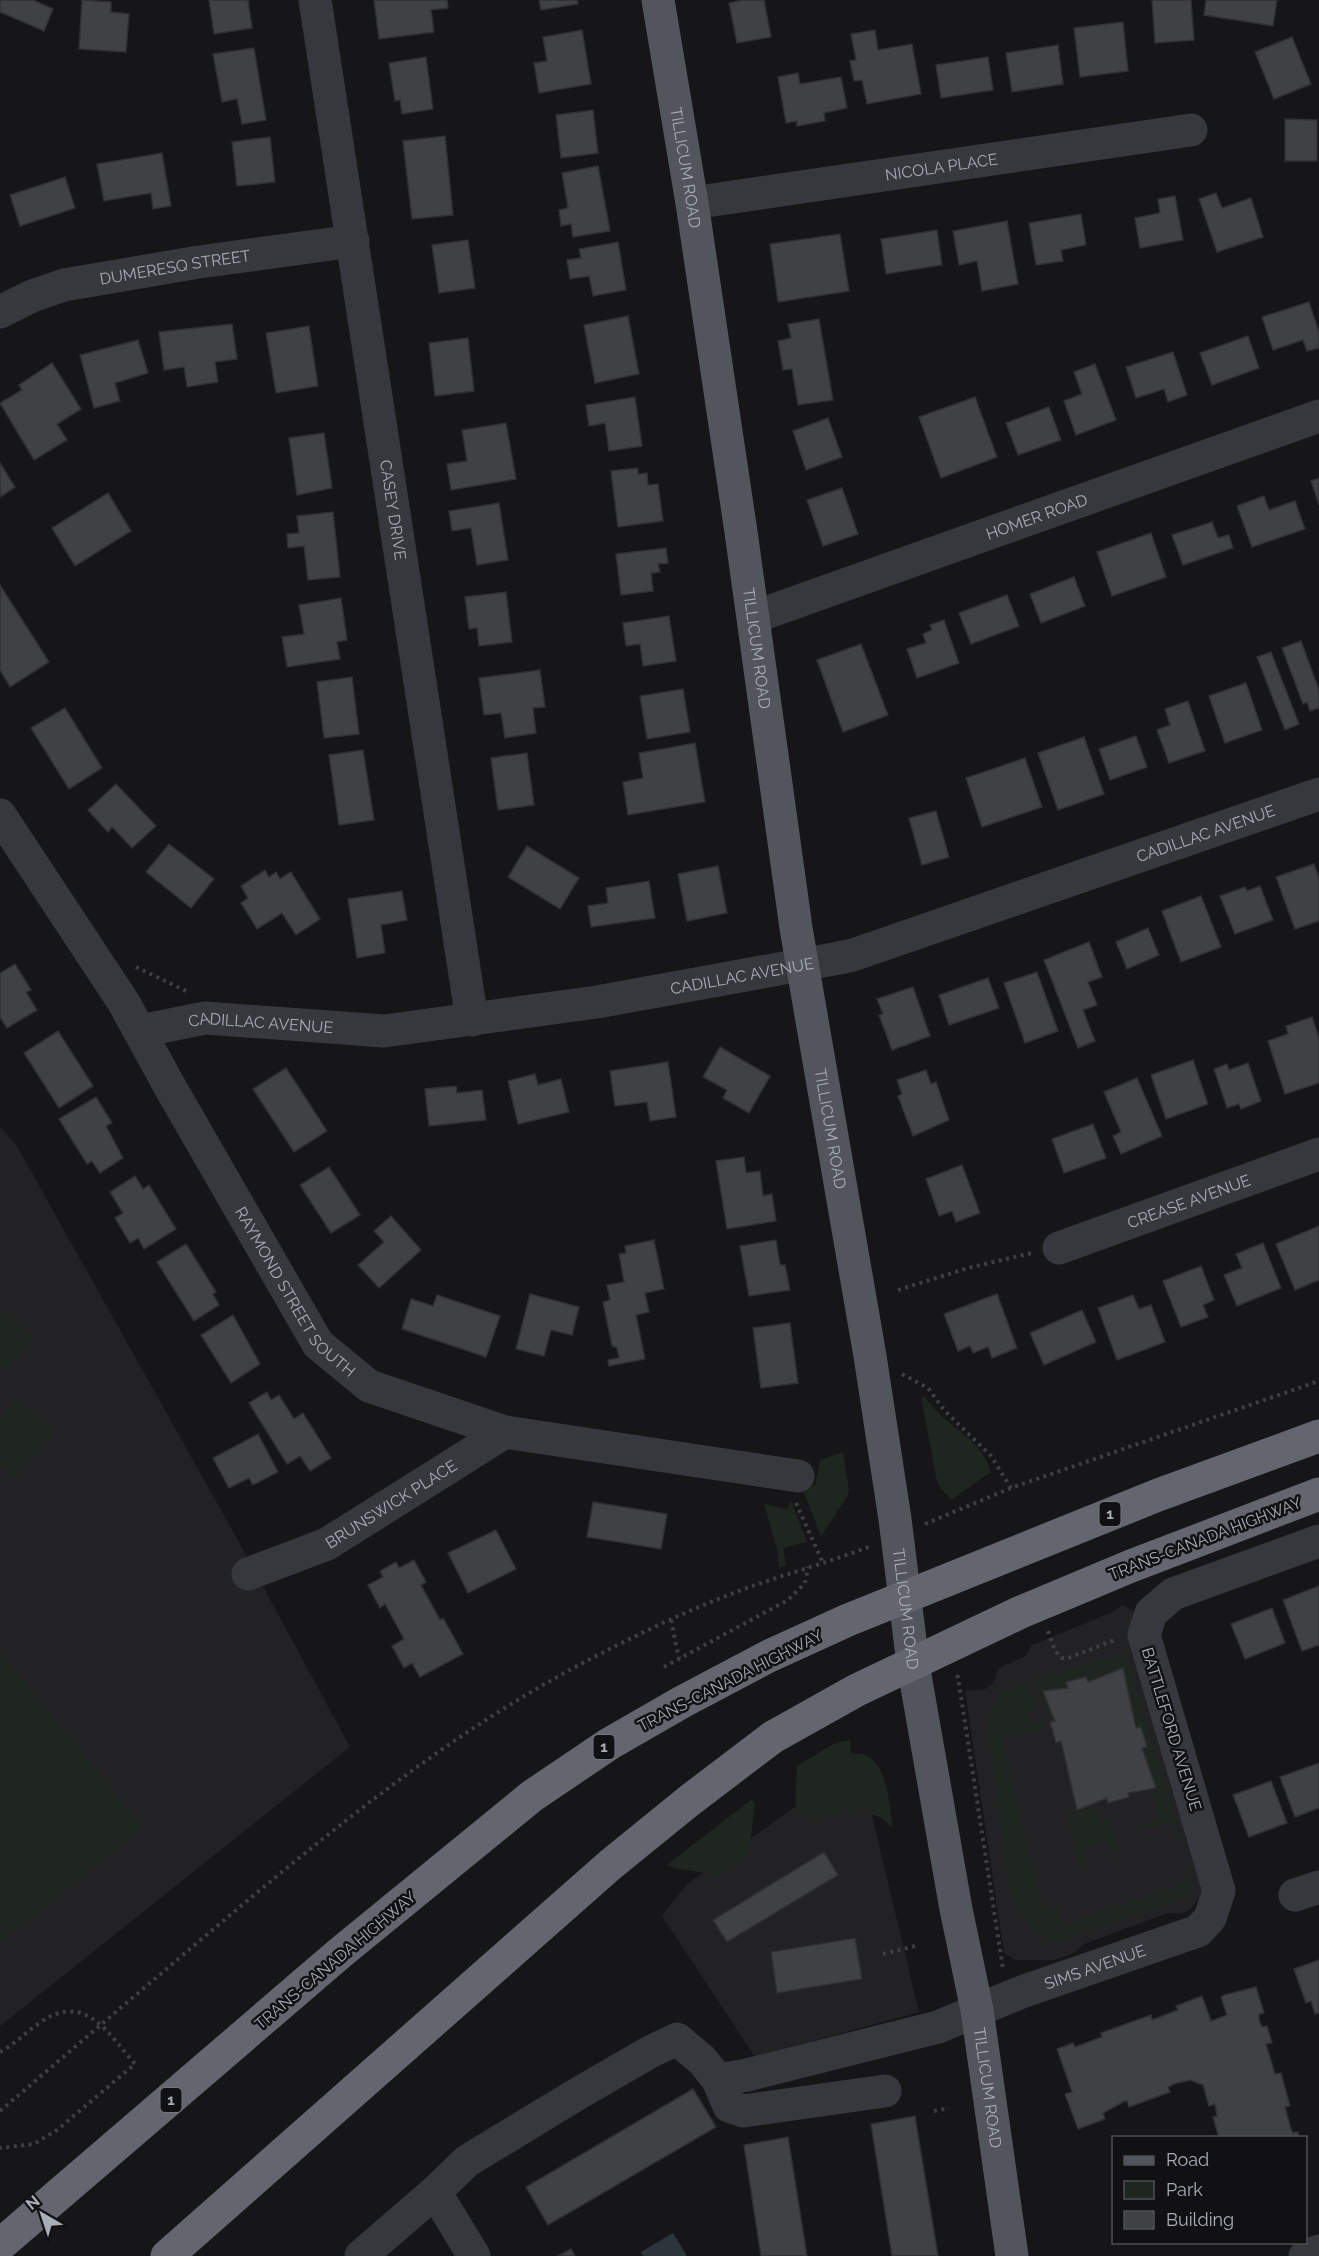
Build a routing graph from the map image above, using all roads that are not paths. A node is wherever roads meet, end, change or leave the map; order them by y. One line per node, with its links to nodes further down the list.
1 (315, 0): 5 (street, CASEY DRIVE)
2 (658, 0): 4 (main road, TILLICUM ROAD)
3 (1191, 130): 4 (street, NICOLA PLACE)
4 (692, 203): 8 (main road, TILLICUM ROAD)
5 (353, 241): 6 (street, DUMERESQ STREET); 12 (street, CASEY DRIVE)
6 (0, 312)
7 (1319, 416): 8 (street, HOMER ROAD)
8 (754, 617): 11 (main road, TILLICUM ROAD)
9 (1319, 794): 11 (street, CADILLAC AVENUE)
10 (0, 815): 13 (street, RAYMOND STREET SOUTH)
11 (802, 964): 12 (street, CADILLAC AVENUE); 22 (main road, TILLICUM ROAD)
12 (471, 1020): 13 (street, CADILLAC AVENUE)
13 (140, 1031): 16 (street, RAYMOND STREET SOUTH)
14 (1319, 1154): 15 (street, CREASE AVENUE)
15 (1059, 1248)
16 (505, 1432): 18 (street, RAYMOND STREET SOUTH); 21 (street, BRUNSWICK PLACE)
17 (1319, 1436): 22 (highway, TRANS-CANADA HIGHWAY / 1)
18 (798, 1476)
19 (1319, 1494): 23 (highway, TRANS-CANADA HIGHWAY)
20 (1319, 1541): 24 (street, BATTLEFORD AVENUE)
21 (260, 1569)
22 (904, 1598): 23 (main road, TILLICUM ROAD); 29 (highway, TRANS-CANADA HIGHWAY / 1)
23 (913, 1664): 25 (main road, TILLICUM ROAD); 31 (highway, TRANS-CANADA HIGHWAY)
24 (1210, 1918): 25 (street, SIMS AVENUE)
25 (977, 2010): 26 (street, SIMS AVENUE); 34 (main road, TILLICUM ROAD)
26 (718, 2080): 27 (street); 28 (street)
27 (885, 2091)
28 (435, 2192): 32 (street); 33 (street)
29 (0, 2245)
30 (1319, 2251): 35 (street)
31 (167, 2256)
32 (361, 2256)
33 (474, 2256)
34 (1012, 2256)
35 (1305, 2256)

